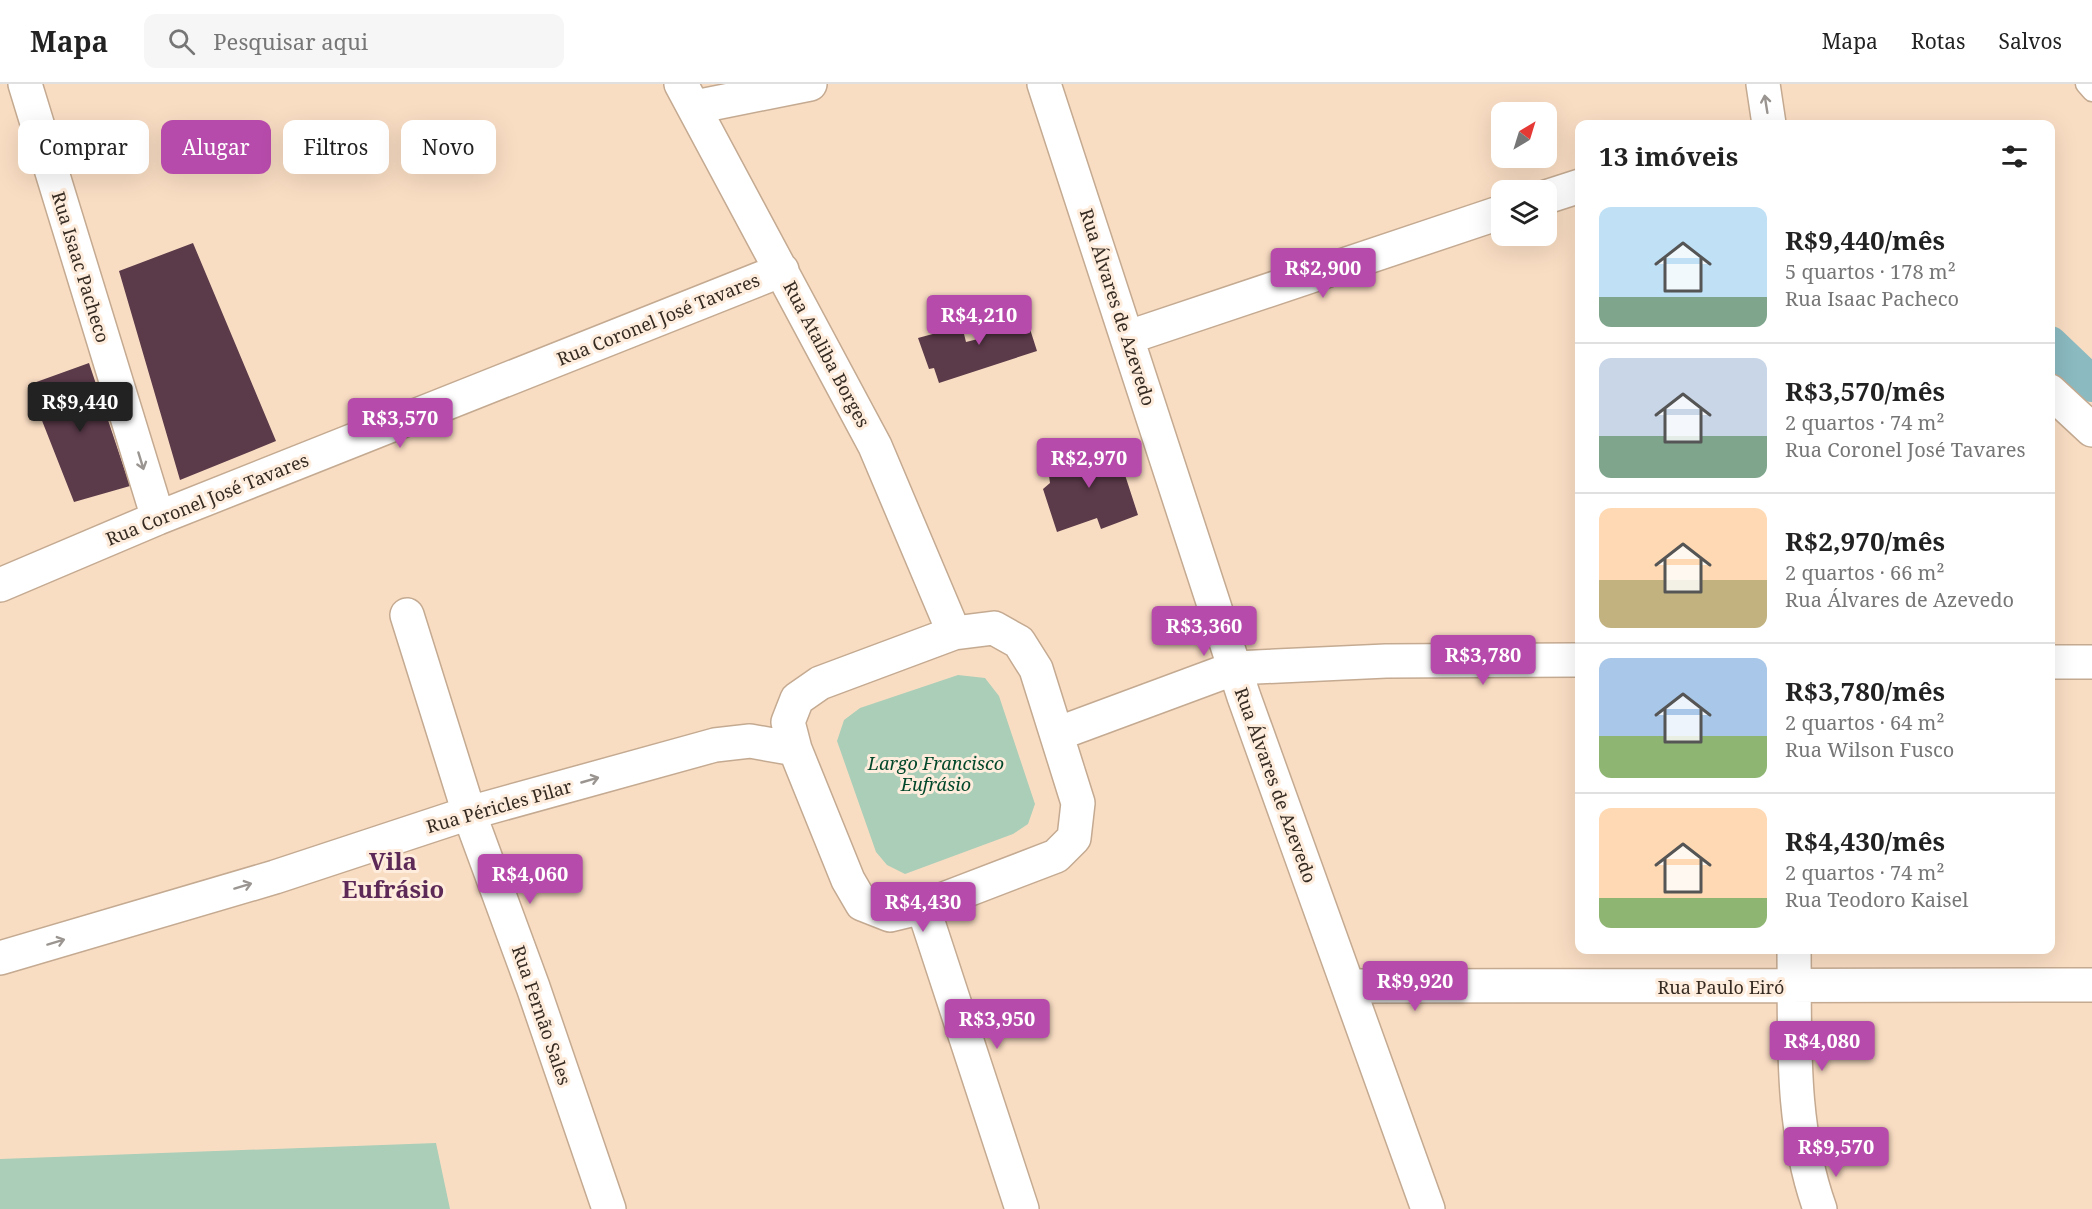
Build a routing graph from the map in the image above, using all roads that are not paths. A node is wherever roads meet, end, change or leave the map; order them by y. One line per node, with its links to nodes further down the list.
1 (25, 84): 16 (street, Rua Isaac Pacheco, one-way to 16)
2 (810, 84): 7 (street)
3 (1044, 84): 13 (street, Rua Álvares de Azevedo)
4 (1763, 84): 8 (street, one-way to 4)
5 (2085, 84): 6 (lane)
6 (2092, 92)
7 (688, 95): 12 (street, Rua Ataliba Borges)
8 (1768, 120)
9 (1575, 188): 10 (street)
10 (1557, 193)
11 (1491, 216): 13 (street)
12 (782, 270): 16 (street, Rua Coronel José Tavares); 19 (street, Rua Ataliba Borges)
13 (1129, 338): 23 (street, Rua Álvares de Azevedo)
14 (2055, 396): 15 (street)
15 (2092, 430)
16 (158, 519): 17 (street, Rua Coronel José Tavares)
17 (0, 585)
18 (407, 615): 26 (street, Rua Fernão Sales)
19 (954, 633): 24 (street); 25 (street)
20 (1575, 660): 23 (street)
21 (2055, 662): 22 (street)
22 (2092, 662)
23 (1234, 668): 24 (street); 31 (street, Rua Álvares de Azevedo)
24 (1058, 734): 27 (street)
25 (795, 749): 26 (street, Rua Péricles Pilar, one-way to 25); 27 (street)
26 (469, 813): 29 (street, Rua Péricles Pilar, one-way to 26); 33 (street, Rua Fernão Sales)
27 (923, 907): 34 (street)
28 (1794, 954): 32 (street)
29 (0, 958)
30 (2092, 985): 32 (street, Rua Paulo Eiró)
31 (1349, 987): 32 (street, Rua Paulo Eiró); 35 (street, Rua Álvares de Azevedo)
32 (1793, 988): 36 (street)
33 (609, 1209)
34 (1022, 1209)
35 (1428, 1209)
36 (1820, 1209)

